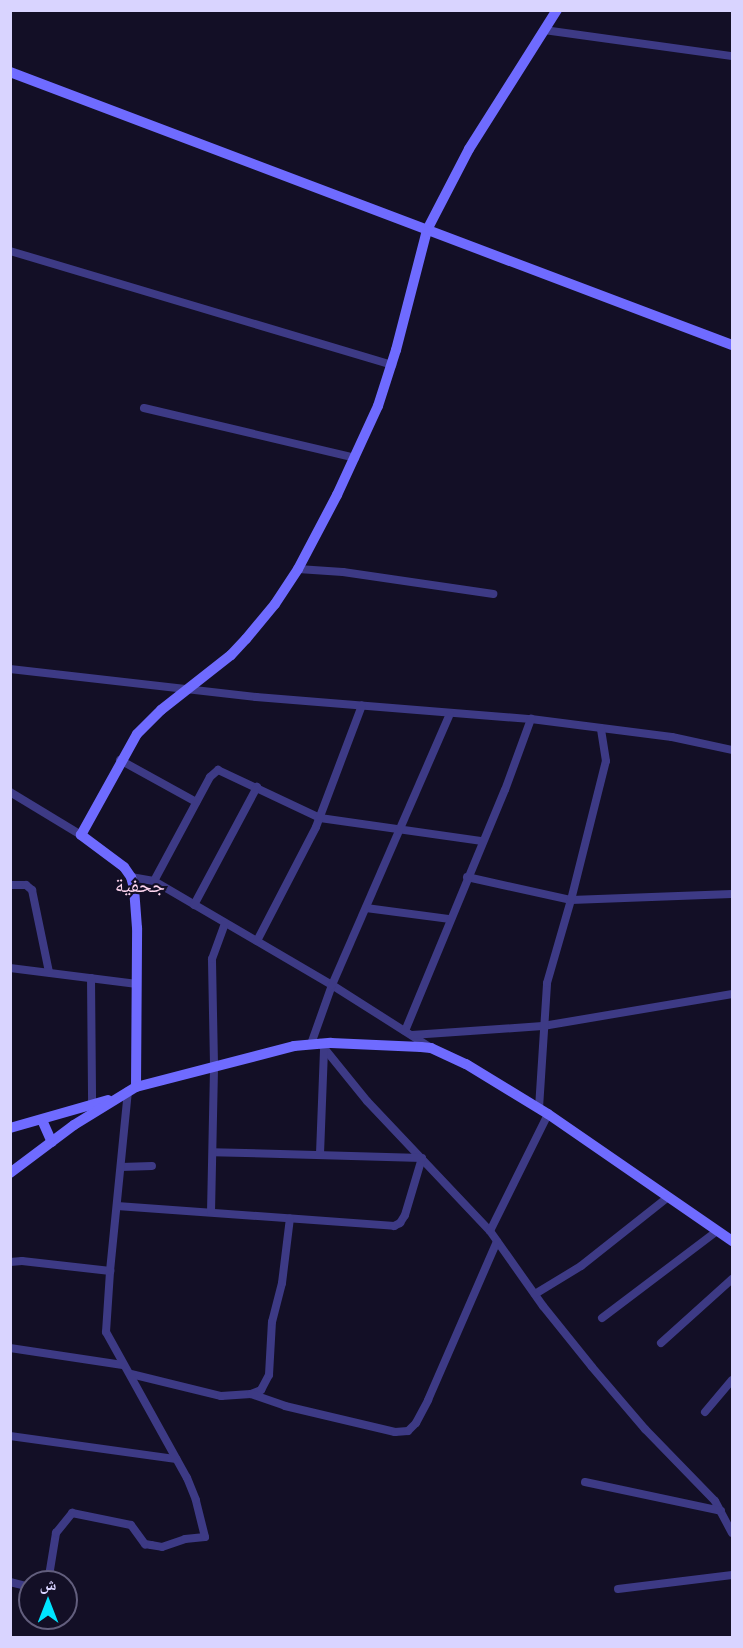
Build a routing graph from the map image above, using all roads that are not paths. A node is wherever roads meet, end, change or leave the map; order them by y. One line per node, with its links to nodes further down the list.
1 (556, 10): 2 (street)
2 (544, 30): 3 (street); 5 (street)
3 (732, 56)
4 (10, 72): 5 (street)
5 (427, 230): 7 (street); 8 (street)
6 (10, 251): 8 (street)
7 (732, 345)
8 (392, 365): 10 (street)
9 (144, 408): 10 (street)
10 (355, 459): 11 (street)
11 (298, 569): 12 (street); 14 (street)
12 (493, 594)
13 (10, 669): 14 (street)
14 (186, 689): 15 (street); 20 (street)
15 (362, 705): 16 (street); 24 (street)
16 (450, 713): 17 (street); 25 (street)
17 (531, 719): 18 (street); 27 (street)
18 (601, 728): 19 (street); 33 (street)
19 (732, 750)
20 (120, 760): 23 (street); 26 (street)
21 (257, 787): 23 (street); 24 (street); 34 (street)
22 (10, 792): 26 (street)
23 (196, 802): 30 (street)
24 (320, 818): 25 (street); 38 (street)
25 (399, 830): 27 (street); 35 (street)
26 (81, 835): 28 (street)
27 (482, 841): 29 (street)
28 (131, 877): 30 (street); 42 (street)
29 (466, 877): 33 (street); 36 (street)
30 (154, 881): 34 (street)
31 (10, 885): 40 (street)
32 (732, 894): 33 (street)
33 (572, 900): 45 (street)
34 (194, 905): 37 (street)
35 (366, 908): 36 (street); 43 (street)
36 (450, 919): 46 (street)
37 (225, 923): 38 (street); 49 (street)
38 (257, 941): 43 (street)
39 (10, 968): 40 (street)
40 (49, 972): 41 (street)
41 (91, 978): 42 (street); 52 (street)
42 (137, 984): 50 (street)
43 (332, 985): 46 (street); 47 (street)
44 (732, 994): 45 (street)
45 (543, 1026): 46 (street); 53 (street)
46 (409, 1033): 48 (street)
47 (318, 1045): 48 (street); 49 (street); 58 (street); 59 (street)
48 (431, 1048): 53 (street)
49 (214, 1065): 50 (street); 57 (street)
50 (132, 1089): 51 (street); 61 (street)
51 (117, 1097): 52 (street); 56 (street)
52 (93, 1104): 54 (street)
53 (544, 1111): 63 (street); 67 (street)
54 (42, 1120): 55 (street); 56 (street)
55 (10, 1128)
56 (52, 1142): 62 (street)
57 (213, 1152): 58 (street); 65 (street)
58 (320, 1154): 59 (street)
59 (422, 1158): 66 (street); 67 (street)
60 (152, 1166): 61 (street)
61 (121, 1167): 64 (street)
62 (10, 1173)
63 (668, 1197): 68 (street); 74 (street)
64 (117, 1206): 65 (street); 72 (street)
65 (212, 1212): 66 (street)
66 (290, 1218): 81 (street)
67 (490, 1231): 69 (street)
68 (717, 1231): 70 (street); 75 (street)
69 (497, 1241): 74 (street); 81 (street)
70 (732, 1241)
71 (10, 1262): 72 (street)
72 (110, 1271): 78 (street)
73 (732, 1279): 76 (street)
74 (535, 1294): 86 (street)
75 (602, 1318)
76 (661, 1343)
77 (10, 1348): 78 (street)
78 (123, 1365): 79 (street)
79 (131, 1374): 81 (street); 84 (street)
80 (732, 1380): 82 (street)
81 (251, 1394)
82 (705, 1412)
83 (10, 1436): 84 (street)
84 (176, 1459): 88 (street)
85 (585, 1482): 86 (street)
86 (721, 1511): 87 (street)
87 (732, 1532)
88 (50, 1570)
89 (732, 1575): 90 (street)
90 (618, 1589)

